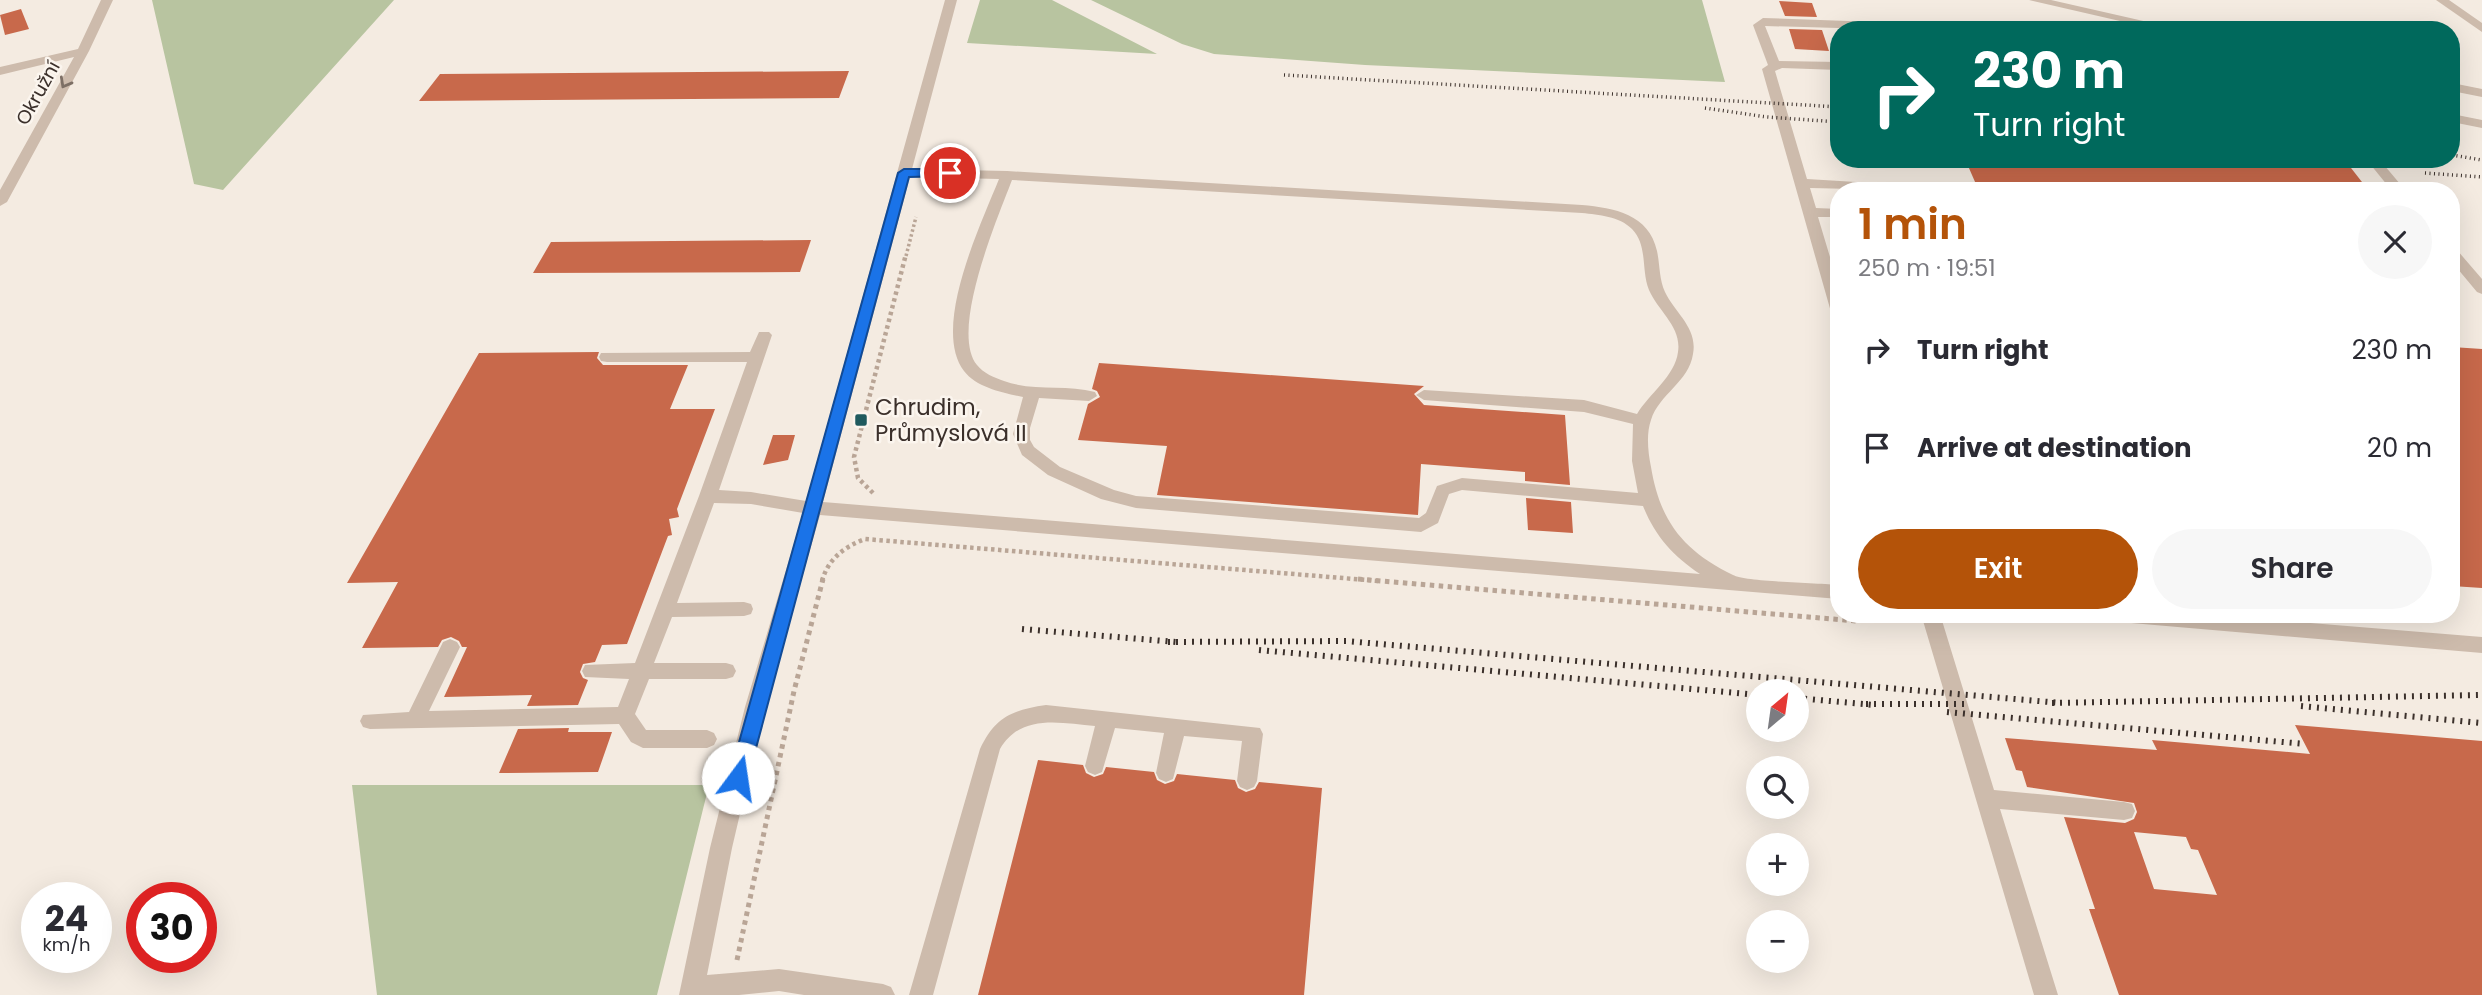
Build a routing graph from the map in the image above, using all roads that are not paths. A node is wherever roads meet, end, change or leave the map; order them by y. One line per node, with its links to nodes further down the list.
1 (107, 0): 8 (street, Okružní)
2 (951, 0): 17 (street)
3 (2035, 0): 5 (street)
4 (2442, 0): 7 (street)
5 (2134, 21)
6 (1830, 24): 9 (street)
7 (2482, 28)
8 (83, 51): 11 (street); 22 (street, Okružní, one-way to 22)
9 (1774, 64): 10 (street); 20 (street)
10 (1830, 66)
11 (0, 71)
12 (2460, 89): 13 (street)
13 (2482, 93)
14 (2460, 120): 15 (street)
15 (2482, 124)
16 (2380, 168): 19 (street)
17 (904, 173): 18 (street); 37 (street)
18 (1007, 175): 31 (street); 34 (street)
19 (2391, 182)
20 (1800, 183): 21 (street); 23 (street)
21 (1830, 185)
22 (0, 202)
23 (1809, 212): 24 (street); 26 (street)
24 (1830, 213)
25 (2460, 262): 27 (street)
26 (1830, 282)
27 (2481, 287)
28 (764, 335): 30 (street)
29 (607, 357): 30 (street)
30 (756, 357): 35 (street)
31 (1033, 392): 33 (street); 36 (street)
32 (1424, 395): 34 (street)
33 (1089, 396)
34 (1643, 421): 36 (street)
35 (708, 496): 37 (street); 41 (street)
36 (1647, 500): 38 (street)
37 (813, 509): 38 (street); 62 (street)
38 (1735, 583): 39 (street)
39 (1830, 591)
40 (744, 609): 41 (street)
41 (665, 610): 49 (street)
42 (1933, 623): 60 (street)
43 (2217, 623): 45 (street)
44 (2320, 623): 45 (street)
45 (2326, 632): 46 (street)
46 (2482, 645)
47 (450, 647): 52 (street)
48 (592, 671): 49 (street)
49 (642, 671): 50 (street); 51 (street)
50 (726, 671)
51 (625, 715): 52 (street); 56 (street)
52 (415, 720): 54 (street)
53 (1107, 720): 55 (street); 57 (street); 64 (street)
54 (370, 721)
55 (1176, 726): 58 (street); 59 (street)
56 (707, 739)
57 (1095, 766)
58 (1166, 773)
59 (1247, 781)
60 (1987, 799): 61 (street); 65 (street)
61 (2124, 811)
62 (692, 992): 63 (street)
63 (883, 995)
64 (921, 995)
65 (2046, 995)

